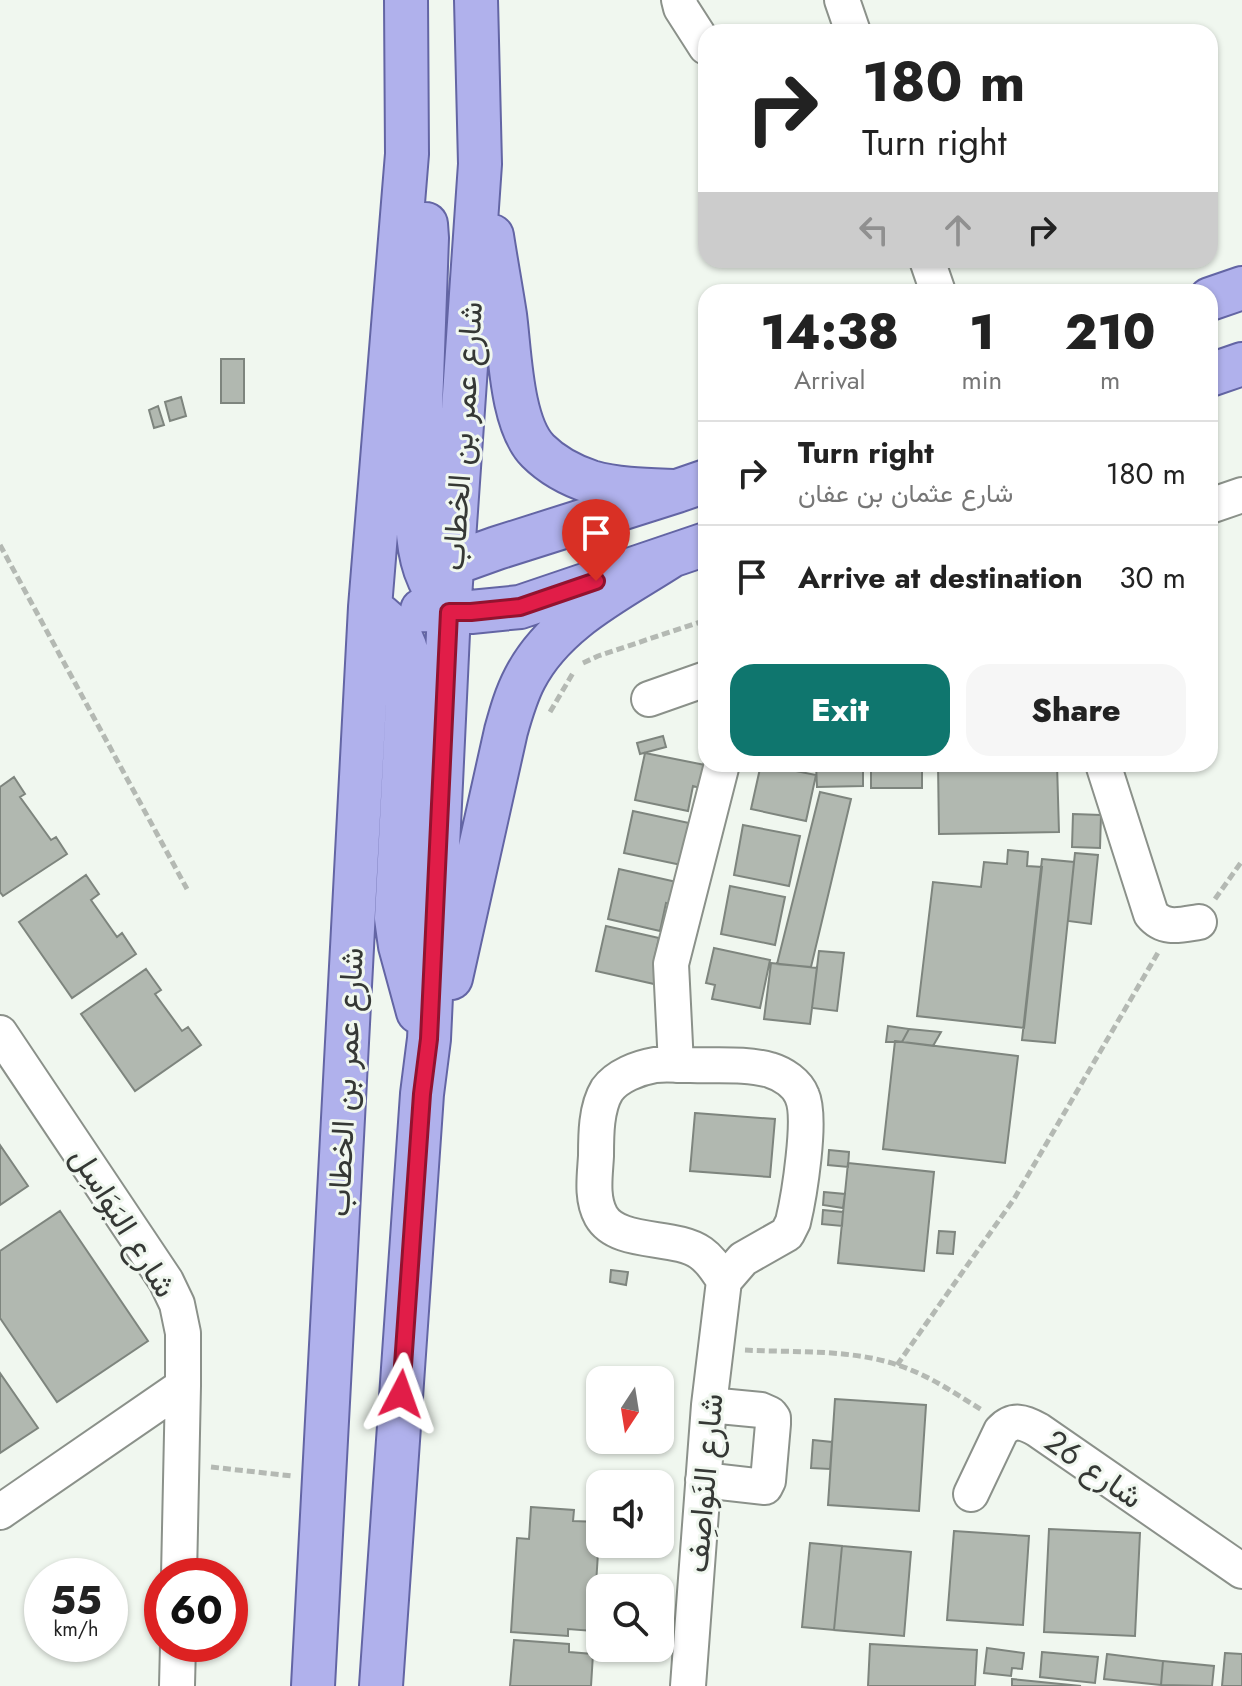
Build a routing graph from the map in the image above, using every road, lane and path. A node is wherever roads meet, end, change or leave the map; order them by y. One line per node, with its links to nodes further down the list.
1 (406, 0): 7 (main road, شارع عمر بن الخطاب)
2 (476, 0): 8 (main road, شارع عمر بن الخطاب)
3 (679, 0): 6 (street)
4 (842, 0): 5 (street)
5 (850, 24)
6 (698, 35)
7 (407, 154): 18 (main road); 19 (main road, شارع عمر بن الخطاب)
8 (480, 164): 13 (main road); 18 (main road, شارع عمر بن الخطاب)
9 (1242, 288): 10 (main road)
10 (1218, 296)
11 (1242, 364): 12 (main road)
12 (1218, 372)
13 (692, 486): 18 (main road)
14 (1242, 495): 15 (street)
15 (1218, 503)
16 (0, 545): 28 (path)
17 (689, 550): 20 (main road); 24 (main road)
18 (440, 568): 19 (main road); 20 (main road)
19 (371, 600): 20 (main road); 31 (main road); 40 (main road, شارع عمر بن الخطاب)
20 (449, 612): 31 (main road, شارع عمر بن الخطاب)
21 (698, 623): 24 (path)
22 (698, 682): 23 (street)
23 (649, 699)
24 (514, 704): 31 (main road)
25 (720, 772): 32 (street)
26 (1105, 772): 29 (street)
27 (1242, 861): 29 (path)
28 (187, 889)
29 (1186, 924): 35 (path)
30 (0, 1033): 36 (street, شارع البَوَاسِل)
31 (429, 1039): 49 (main road, شارع عمر بن الخطاب)
32 (676, 1065): 33 (street); 33 (street)
33 (724, 1281): 34 (street, شارع النَواصِف)
34 (716, 1349): 35 (path); 37 (street, شارع النَواصِف)
35 (897, 1365): 38 (path)
36 (183, 1386): 39 (street, شارع البَوَاسِل); 43 (street)
37 (709, 1405): 41 (street, شارع النَواصِف); 41 (street)
38 (1007, 1424): 42 (street, شارع 26); 45 (street, شارع 26)
39 (182, 1464): 40 (path); 44 (street, شارع البَوَاسِل)
40 (323, 1479): 48 (main road, شارع عمر بن الخطاب)
41 (703, 1480): 50 (street, شارع النَواصِف)
42 (971, 1494)
43 (0, 1512)
44 (179, 1558)
45 (1242, 1571)
46 (178, 1662): 47 (street)
47 (177, 1686)
48 (313, 1686)
49 (381, 1686)
50 (688, 1686)

